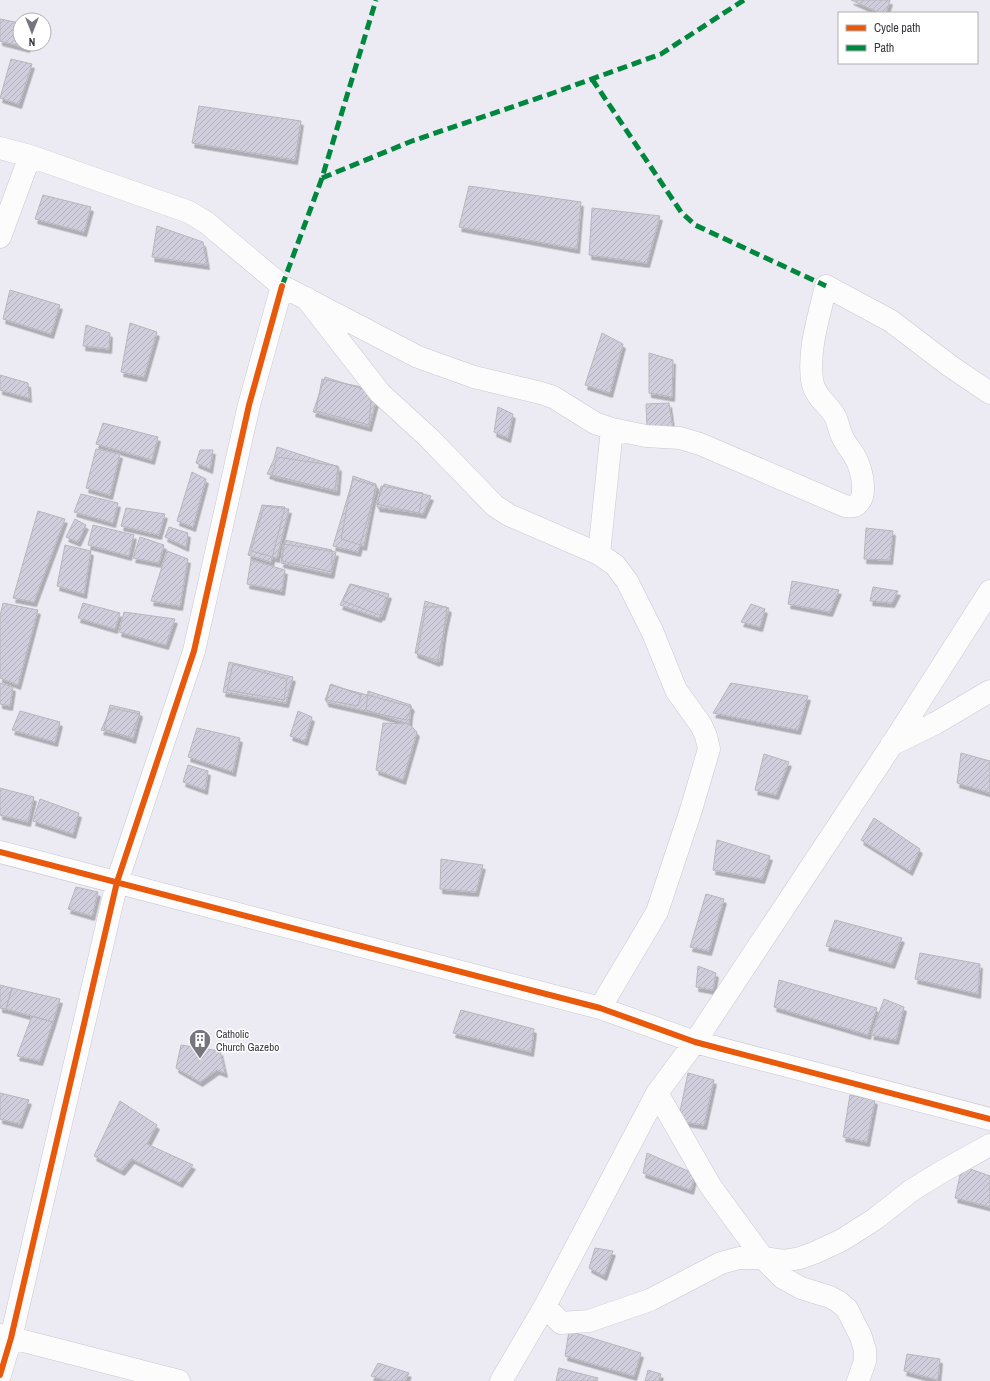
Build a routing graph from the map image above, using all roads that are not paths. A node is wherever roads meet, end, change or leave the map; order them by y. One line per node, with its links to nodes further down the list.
1 (0, 148): 2 (street)
2 (30, 156): 3 (street); 4 (street)
3 (0, 237)
4 (282, 286): 5 (street); 13 (street)
5 (306, 298): 7 (street); 8 (street)
6 (990, 392): 7 (street)
7 (612, 429): 8 (street)
8 (599, 554): 14 (street)
9 (990, 591): 11 (street)
10 (990, 691): 11 (street)
11 (891, 746): 15 (street)
12 (0, 852): 13 (street)
13 (117, 882): 14 (street); 21 (street)
14 (600, 1008): 15 (street)
15 (695, 1042): 16 (street); 17 (street)
16 (657, 1093): 19 (street); 20 (street)
17 (990, 1119)
18 (990, 1145): 19 (street)
19 (763, 1258): 20 (street); 25 (street)
20 (545, 1306): 24 (street)
21 (6, 1337): 22 (street); 23 (street)
22 (0, 1375)
23 (179, 1381)
24 (501, 1381)
25 (858, 1381)

